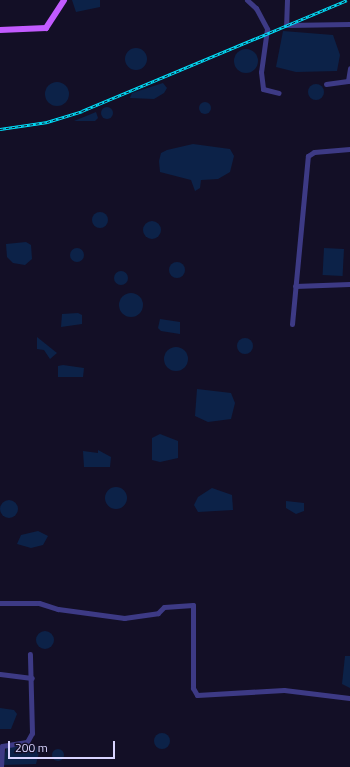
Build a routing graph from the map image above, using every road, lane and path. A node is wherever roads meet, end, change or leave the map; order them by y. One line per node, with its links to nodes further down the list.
1 (64, 0): 5 (main road)
2 (247, 0): 8 (street)
3 (287, 0): 4 (street)
4 (350, 24)
5 (0, 30)
6 (350, 68): 7 (street)
7 (326, 84)
8 (279, 94)
9 (350, 149): 11 (street)
10 (350, 284): 11 (street)
11 (294, 286): 12 (street)
12 (292, 324)
13 (0, 603): 17 (street)
14 (30, 654): 16 (street)
15 (0, 674): 16 (street)
16 (32, 678): 18 (street)
17 (350, 698)
18 (1, 767)

